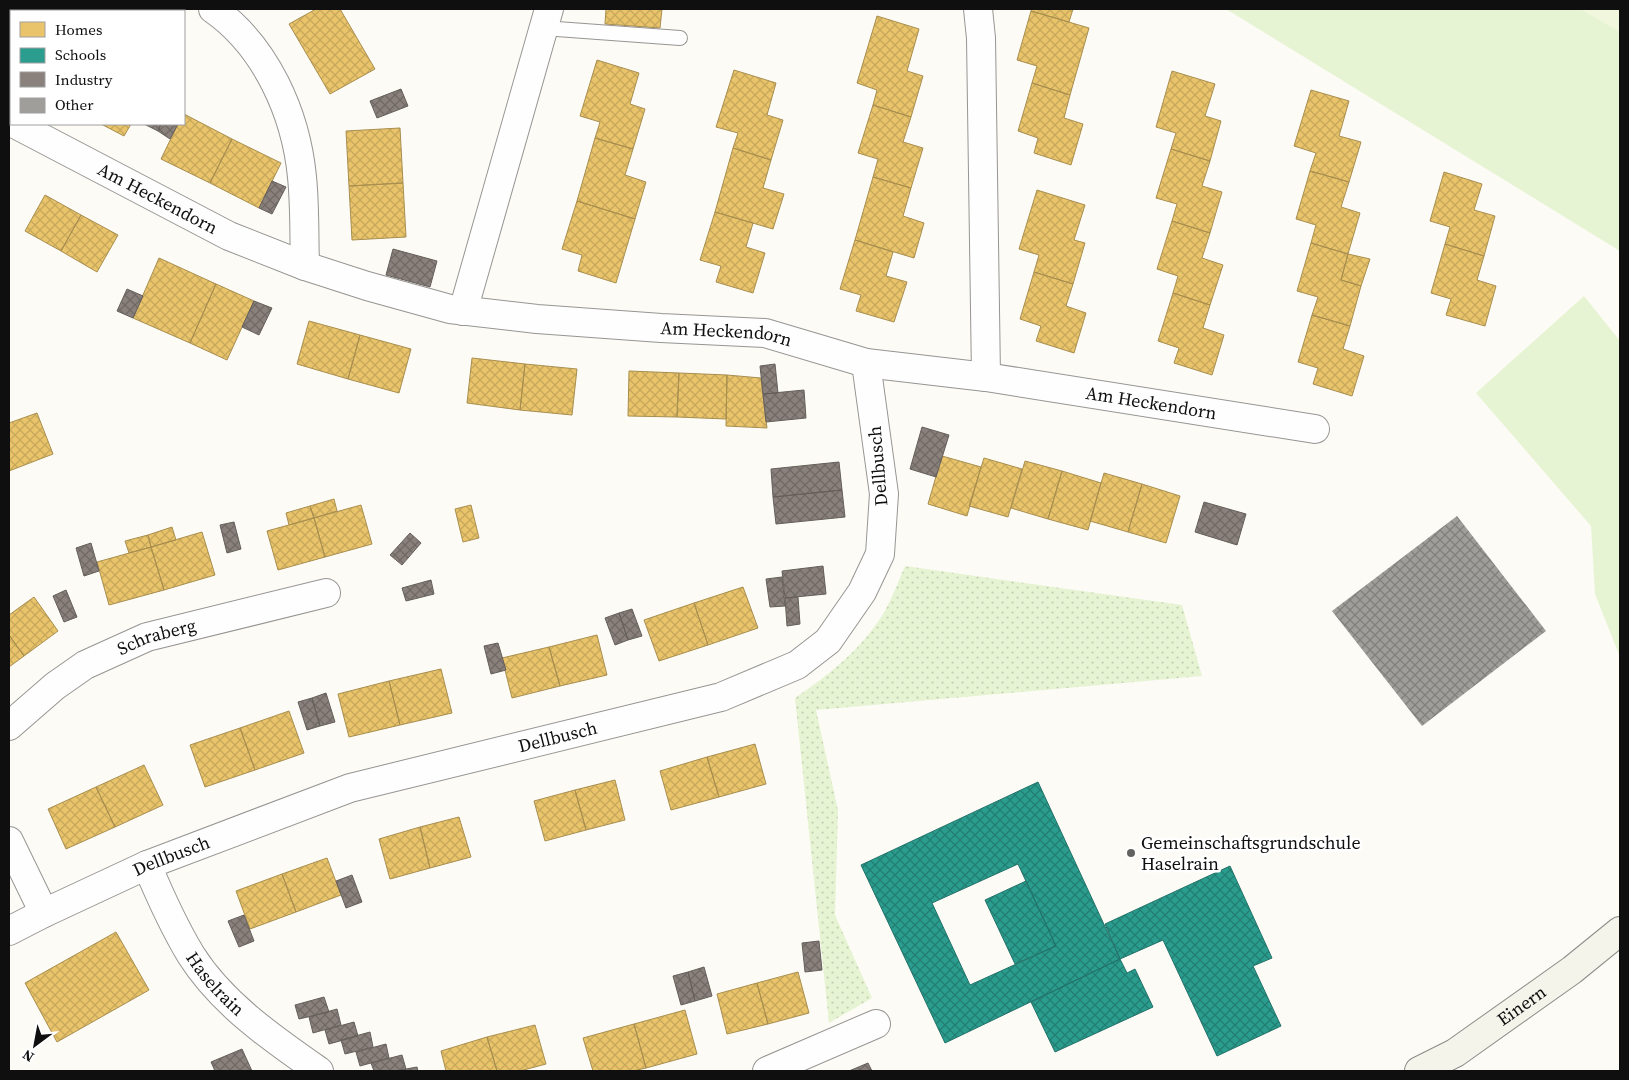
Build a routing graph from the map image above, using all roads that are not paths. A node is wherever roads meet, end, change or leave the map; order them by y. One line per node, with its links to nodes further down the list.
1 (213, 9): 6 (street)
2 (978, 9): 9 (street)
3 (546, 19): 4 (lane); 7 (street)
4 (680, 38)
5 (16, 125): 6 (street, Am Heckendorn)
6 (304, 266): 7 (street, Am Heckendorn)
7 (463, 311): 8 (street, Am Heckendorn)
8 (866, 363): 9 (street, Am Heckendorn); 14 (street, Dellbusch)
9 (986, 378): 10 (street, Am Heckendorn)
10 (1314, 429)
11 (326, 593): 12 (street, Schraberg)
12 (9, 726)
13 (9, 841): 15 (street)
14 (148, 865): 15 (street, Dellbusch); 19 (street, Haselrain)
15 (44, 912): 16 (street, Dellbusch)
16 (9, 931)
17 (1620, 931): 21 (main road, Einern)
18 (876, 1024): 20 (street)
19 (319, 1071)
20 (767, 1071)
21 (1420, 1071)

